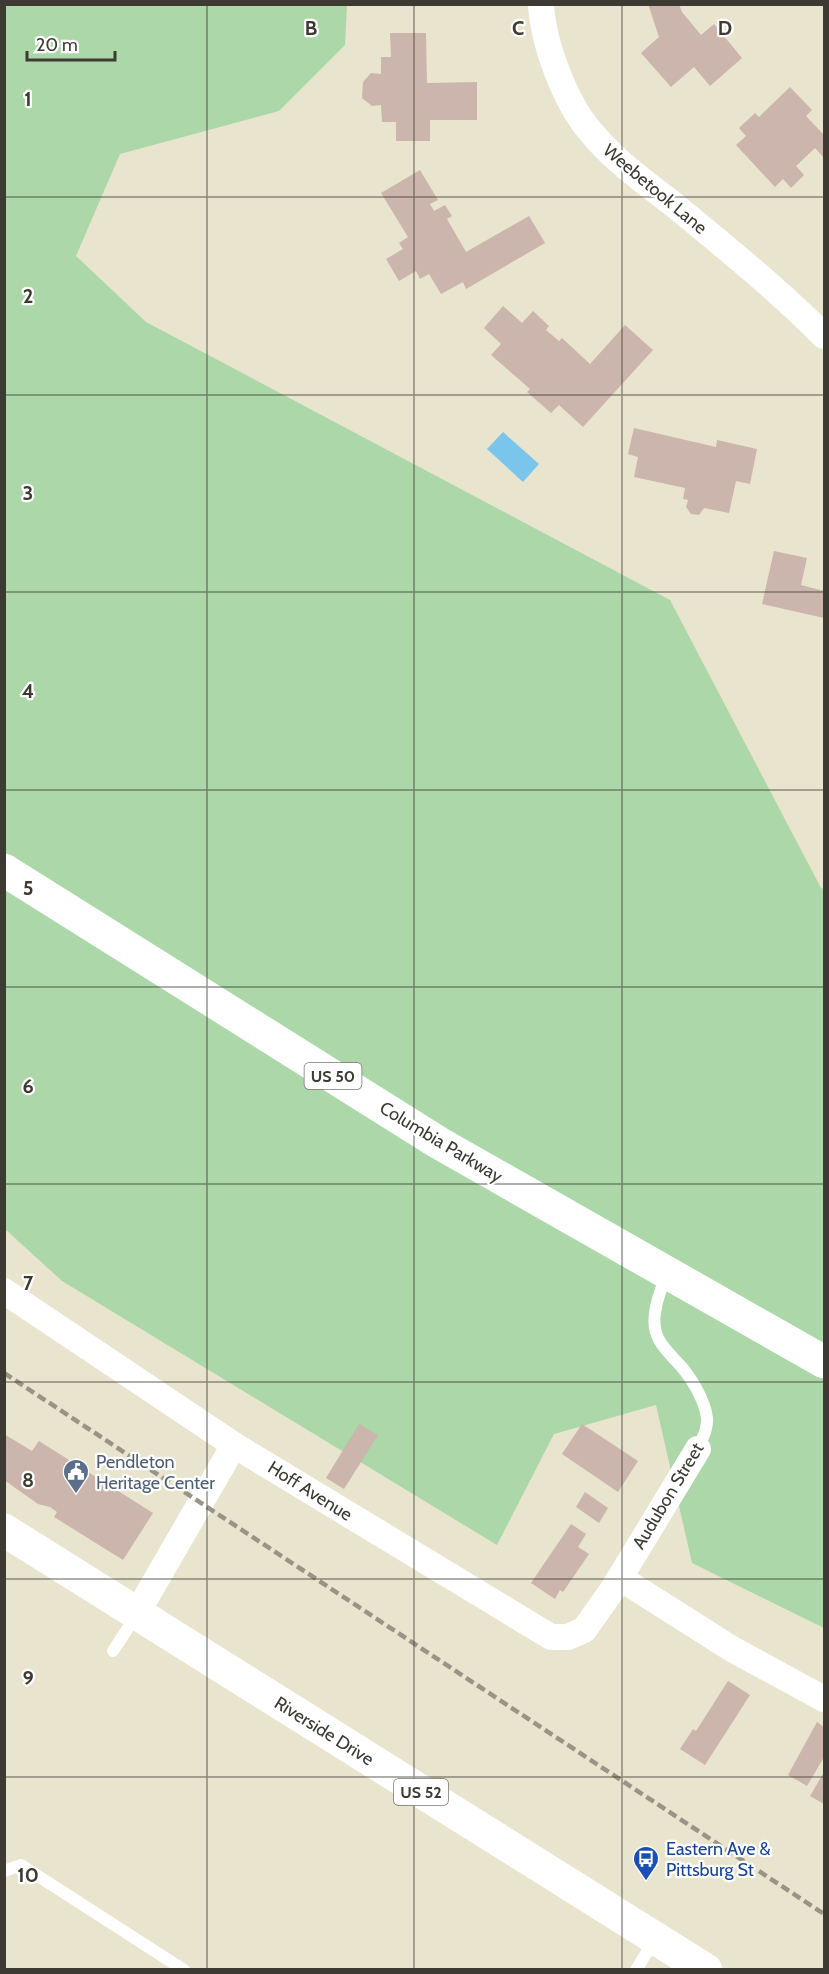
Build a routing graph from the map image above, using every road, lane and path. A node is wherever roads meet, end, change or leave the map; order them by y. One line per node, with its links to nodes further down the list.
1 (541, 4): 2 (street, Weebetook Lane)
2 (825, 336)
3 (4, 870): 4 (main road, Columbia Parkway / US 50)
4 (667, 1272): 6 (main road, Columbia Parkway / US 50); 8 (lane, Audubon Street)
5 (4, 1291): 7 (street, Hoff Avenue)
6 (825, 1362)
7 (234, 1445): 10 (street, Hoff Avenue); 11 (street)
8 (698, 1449): 10 (street, Audubon Street)
9 (4, 1530): 11 (main road, Riverside Drive / US 52)
10 (616, 1584): 13 (street)
11 (137, 1613): 12 (lane); 15 (main road, Riverside Drive / US 52)
12 (113, 1651)
13 (825, 1699)
14 (4, 1871): 16 (lane)
15 (656, 1938): 17 (lane); 18 (main road, Riverside Drive / US 52)
16 (184, 1970)
17 (636, 1970)
18 (706, 1970)

